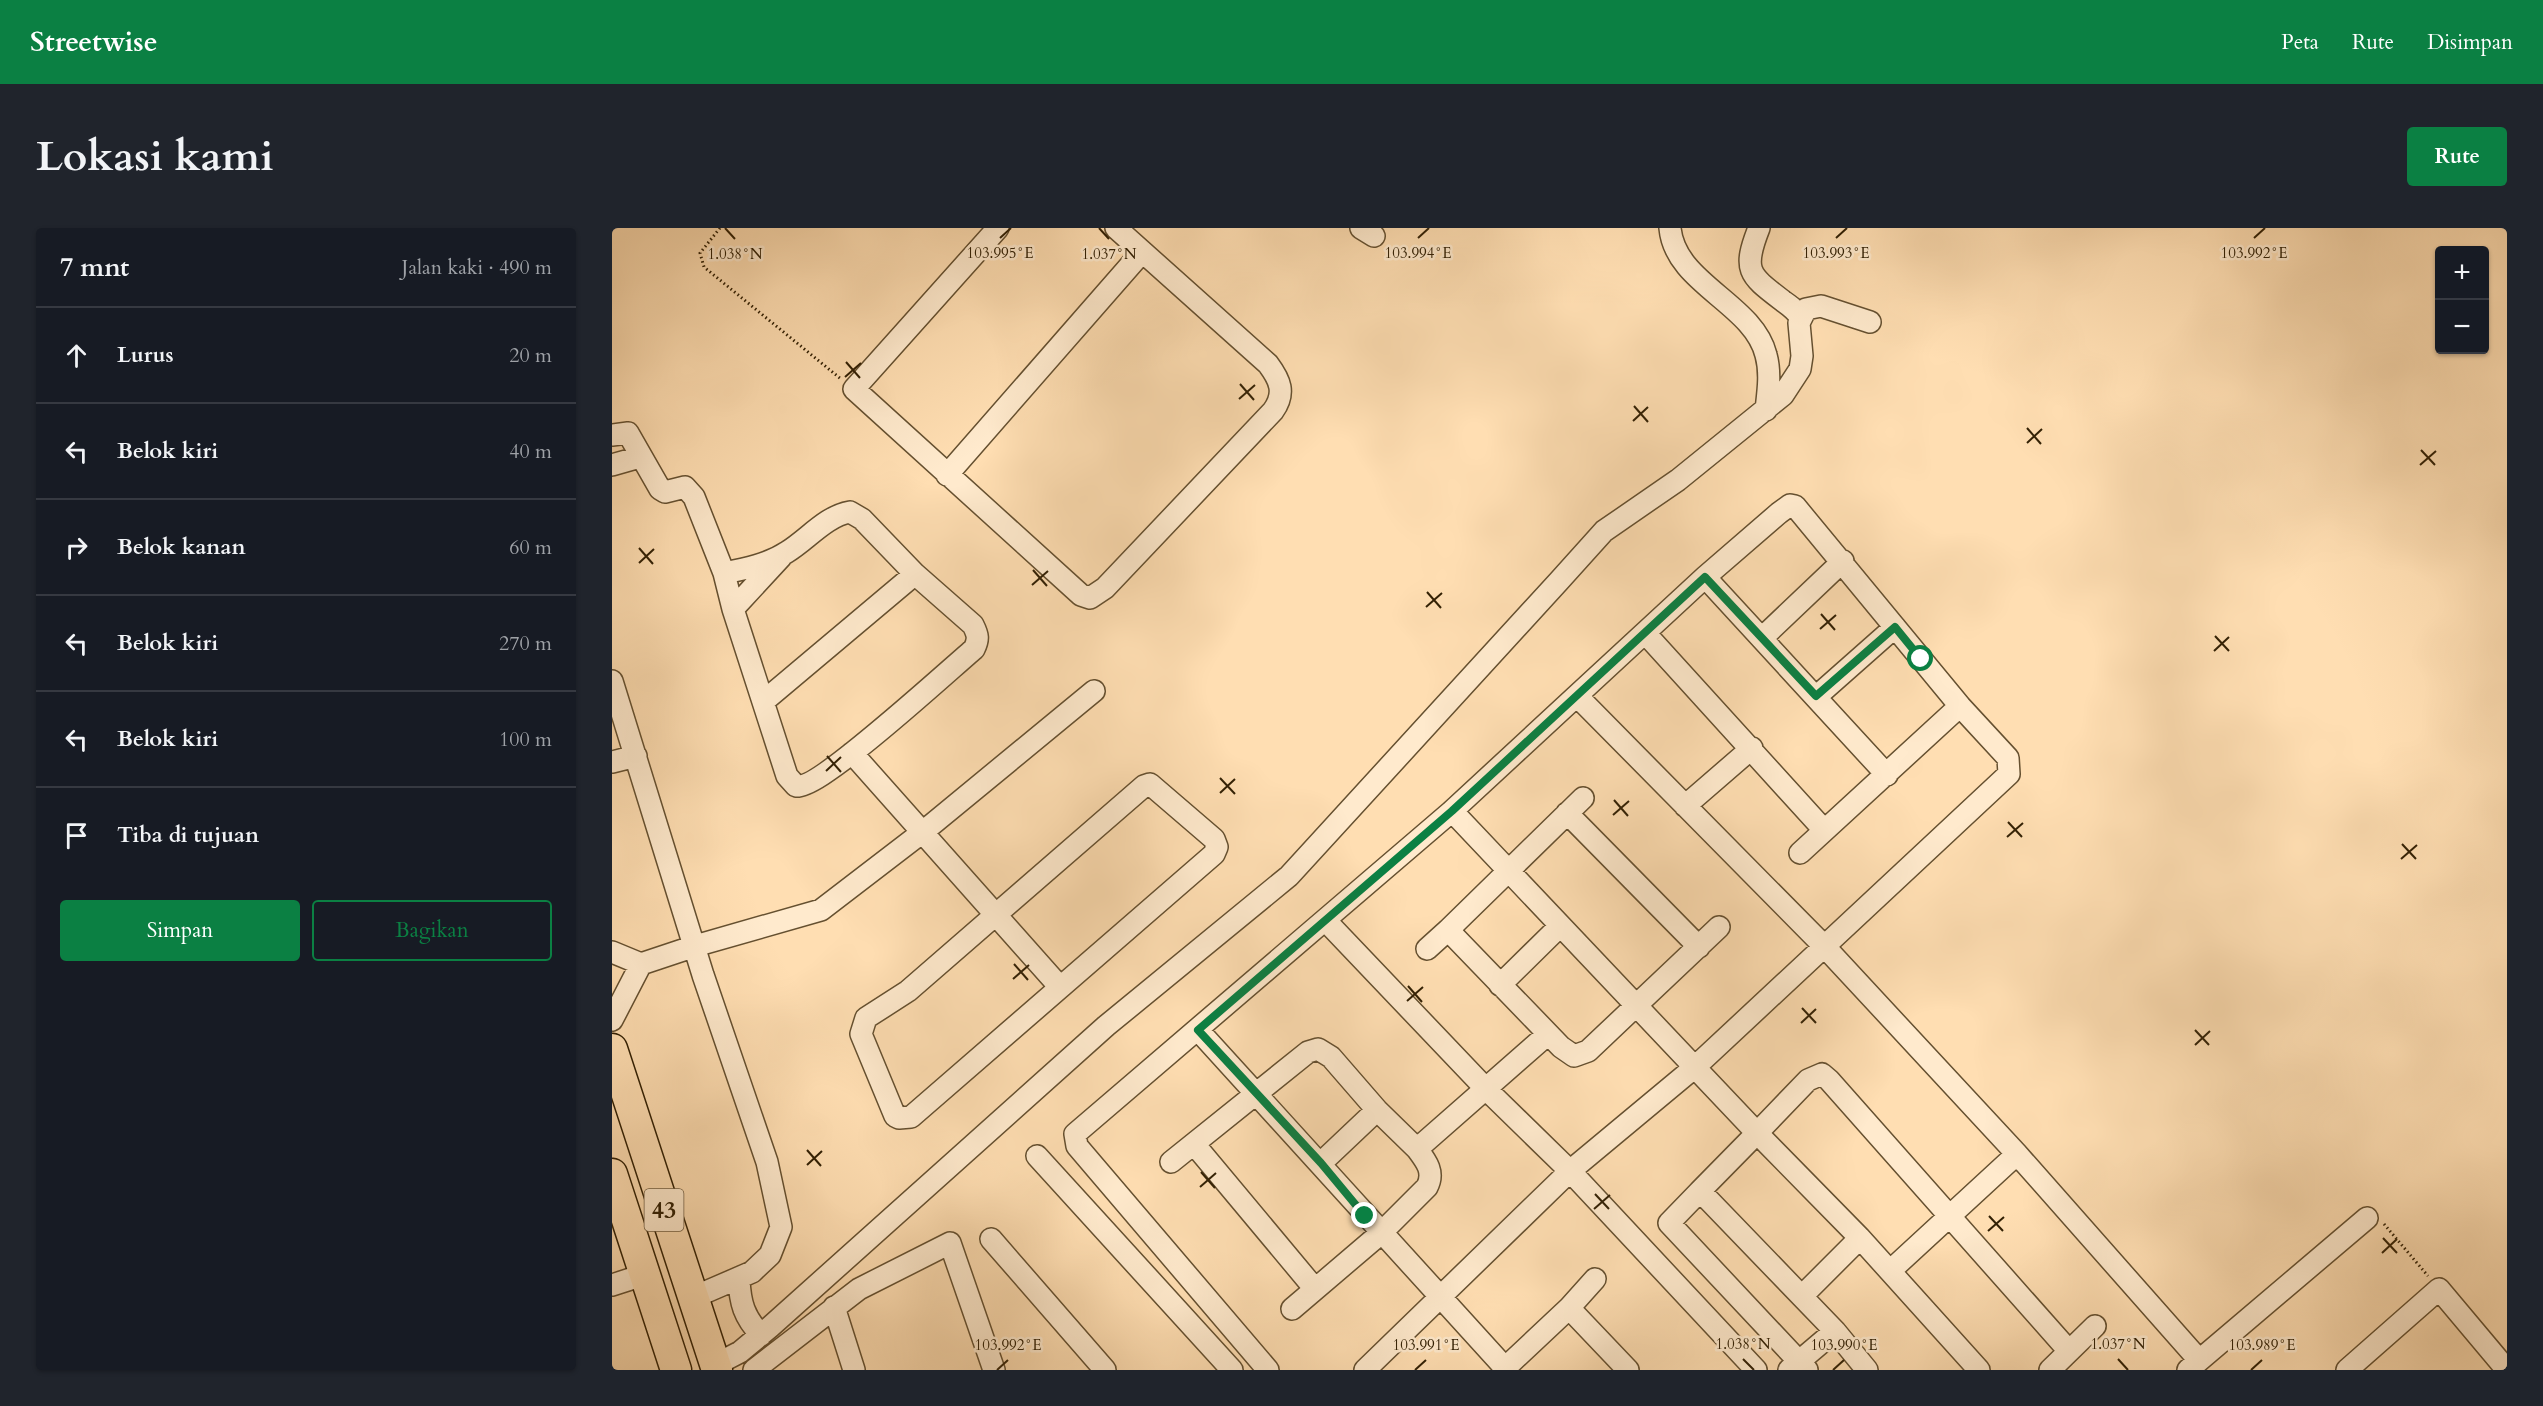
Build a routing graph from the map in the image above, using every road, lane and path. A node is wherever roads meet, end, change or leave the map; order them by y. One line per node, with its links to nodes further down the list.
1 (720, 228): 9 (path)
2 (998, 228): 9 (street)
3 (1116, 228): 6 (street)
4 (1670, 228): 10 (street)
5 (1759, 228): 7 (street)
6 (1142, 252): 14 (street); 14 (street)
7 (1800, 317): 8 (street); 10 (street)
8 (1870, 322)
9 (854, 389): 14 (street)
10 (1766, 410): 95 (street)
11 (612, 435): 12 (street)
12 (640, 457): 13 (street); 17 (street)
13 (612, 465)
14 (947, 475)
15 (784, 554): 17 (street); 18 (street); 20 (street)
16 (1843, 561): 19 (street); 21 (street); 23 (street)
17 (724, 573): 20 (street)
18 (915, 574): 28 (street); 31 (street)
19 (1705, 577): 22 (street); 23 (street)
20 (732, 609): 28 (street)
21 (1895, 627): 26 (street); 29 (street)
22 (1645, 633): 27 (street); 30 (street)
23 (1762, 638): 26 (street)
24 (612, 681): 32 (street)
25 (1094, 691): 40 (street)
26 (1816, 696): 34 (street)
27 (1578, 697): 36 (street); 37 (street)
28 (764, 701): 31 (street)
29 (1960, 706): 34 (street); 49 (street)
30 (1752, 748): 36 (street); 39 (street)
31 (852, 753): 40 (street)
32 (636, 756): 33 (street); 48 (street)
33 (612, 762)
34 (1887, 775): 39 (street)
35 (1583, 798): 38 (street)
36 (1685, 806): 49 (street)
37 (1452, 811): 42 (street); 44 (street)
38 (1567, 813): 42 (street); 50 (street)
39 (1824, 830): 41 (street)
40 (924, 831): 43 (street); 48 (street)
41 (1800, 853)
42 (1508, 870): 45 (street); 47 (street)
43 (994, 914): 54 (street); 54 (street); 54 (street)
44 (1326, 921): 58 (street); 62 (street)
45 (1559, 927): 55 (street); 56 (street)
46 (1719, 927): 50 (street)
47 (1448, 930): 51 (street); 55 (street)
48 (695, 946): 53 (street); 82 (street)
49 (1824, 946): 61 (street); 68 (street)
50 (1699, 947): 56 (street)
51 (1427, 949)
52 (612, 952): 53 (street)
53 (641, 964): 57 (street)
54 (1059, 986)
55 (1500, 986): 59 (street)
56 (1637, 1008): 59 (street); 61 (street)
57 (612, 1020)
58 (1198, 1030): 63 (street); 108 (street)
59 (1548, 1034): 62 (street)
60 (612, 1049): 89 (highway, 43)
61 (1695, 1067): 65 (street); 72 (street)
62 (1487, 1090): 67 (street); 72 (street)
63 (1254, 1094): 64 (street); 66 (street); 71 (street)
64 (1377, 1110): 67 (street); 71 (street)
65 (1757, 1133): 73 (street); 75 (street); 78 (street)
66 (1194, 1144): 70 (street); 85 (street)
67 (1417, 1149): 77 (street)
68 (2017, 1154): 75 (street); 97 (street)
69 (1037, 1156): 107 (street)
70 (1171, 1162)
71 (1321, 1163): 77 (street)
72 (1570, 1171): 87 (street); 111 (street)
73 (1700, 1191): 88 (street); 100 (street)
74 (614, 1192): 81 (highway, 43)
75 (1950, 1216): 80 (street); 96 (street)
76 (2367, 1218): 86 (path); 97 (street)
77 (1380, 1234): 85 (street); 87 (street)
78 (1860, 1238): 80 (street); 88 (street)
79 (991, 1239): 106 (street)
80 (1890, 1271): 113 (street)
81 (644, 1275): 84 (street); 102 (highway, 43)
82 (739, 1279): 89 (street); 95 (street)
83 (1595, 1279): 91 (street)
84 (612, 1285)
85 (1315, 1289): 92 (street)
86 (2439, 1289): 98 (street); 115 (street)
87 (1442, 1296): 101 (street); 109 (street)
88 (1802, 1296): 94 (street)
89 (692, 1298): 99 (highway, 43)
90 (834, 1307): 103 (street); 104 (street); 105 (street)
91 (1569, 1308): 101 (street); 110 (street)
92 (1292, 1309)
93 (2095, 1326): 96 (street)
94 (1835, 1331): 100 (street); 112 (street)
95 (761, 1335): 99 (street)
96 (2069, 1351): 114 (street)
97 (2194, 1365)
98 (2360, 1366)
99 (716, 1367)
100 (1798, 1367)
101 (1505, 1369)
102 (676, 1370)
103 (754, 1370)
104 (854, 1370)
105 (994, 1370)
106 (1105, 1370)
107 (1232, 1370)
108 (1268, 1370)
109 (1365, 1370)
110 (1628, 1370)
111 (1756, 1370)
112 (1866, 1370)
113 (1979, 1370)
114 (2050, 1370)
115 (2507, 1370)

